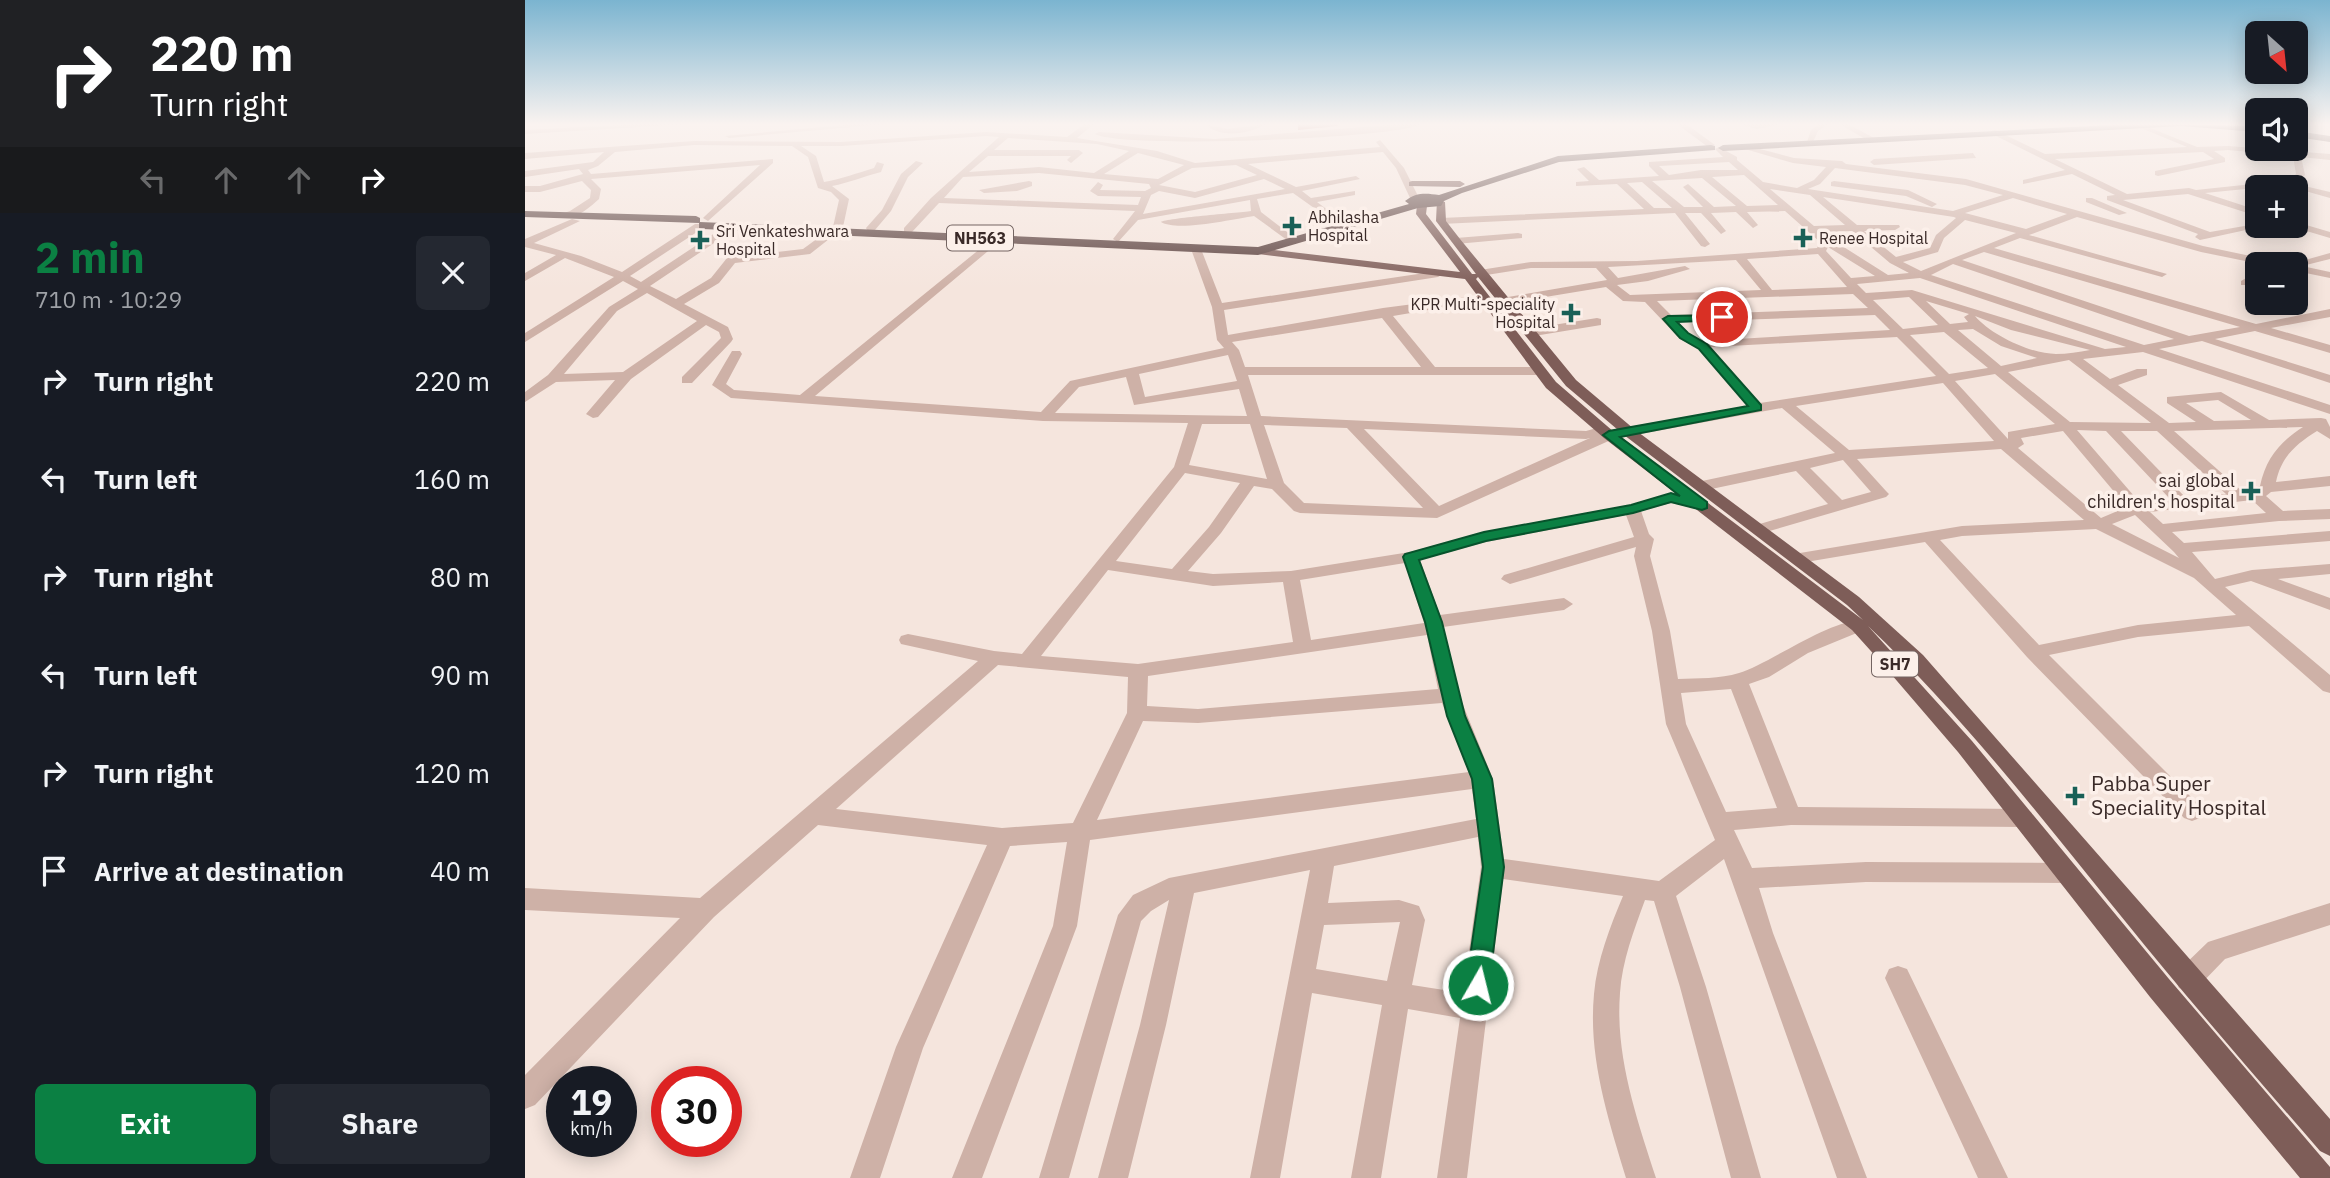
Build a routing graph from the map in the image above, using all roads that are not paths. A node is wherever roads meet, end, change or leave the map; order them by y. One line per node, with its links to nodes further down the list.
1 (538, 179): 45 (street)
2 (568, 179): 45 (street)
3 (586, 179): 92 (street)
4 (748, 179): 95 (street)
5 (819, 179): 42 (street)
6 (850, 179): 42 (street)
7 (902, 179): 101 (street)
8 (957, 179): 47 (street)
9 (1090, 179): 26 (street)
10 (1169, 179): 40 (street)
11 (1253, 179): 50 (street)
12 (1271, 179): 51 (street)
13 (1406, 179): 34 (street)
14 (1478, 179): 38 (highway, NH563)
15 (1494, 179): 68 (highway, NH563)
16 (1592, 179): 36 (street)
17 (1652, 179): 29 (street)
18 (1708, 179): 80 (street)
19 (1758, 179): 41 (street)
20 (1802, 179): 31 (street)
21 (1921, 179): 57 (street)
22 (1942, 179): 59 (street)
23 (2040, 179): 35 (street)
24 (2088, 179): 62 (street)
25 (2174, 179): 32 (street)
26 (1097, 180): 40 (street); 58 (street)
27 (1356, 180): 51 (street)
28 (1631, 180): 29 (street); 30 (street)
29 (1645, 180): 65 (street)
30 (1619, 181): 36 (street); 73 (street)
31 (1817, 181): 52 (street); 57 (street)
32 (2179, 181)
33 (1202, 182): 50 (street)
34 (1408, 182): 38 (main road); 68 (street)
35 (2026, 182)
36 (1597, 183): 39 (street)
37 (1029, 184): 49 (street)
38 (1460, 184): 68 (highway, NH563)
39 (1579, 184)
40 (1159, 185): 50 (street); 58 (street)
41 (1763, 185): 52 (street); 84 (street)
42 (821, 186): 105 (street)
43 (1688, 187): 79 (street)
44 (2245, 188): 54 (street)
45 (540, 189): 46 (street)
46 (525, 190)
47 (945, 190): 48 (street); 67 (street)
48 (956, 190)
49 (967, 190)
50 (1182, 190)
51 (1295, 190): 63 (street); 72 (street)
52 (1799, 190): 55 (street)
53 (2308, 190): 60 (street)
54 (2189, 191): 62 (street); 78 (street)
55 (1813, 192): 77 (street); 86 (street)
56 (1352, 193): 72 (street)
57 (1908, 193): 89 (street)
58 (1147, 194): 76 (street)
59 (2013, 195): 66 (street); 69 (street)
60 (2330, 195): 71 (street)
61 (1973, 196): 69 (street)
62 (2127, 197): 64 (street)
63 (1254, 198): 88 (street); 93 (street)
64 (2111, 198): 70 (street); 110 (street)
65 (1669, 199): 73 (street); 83 (street)
66 (2029, 199): 82 (street); 89 (street)
67 (934, 200): 76 (street); 106 (street)
68 (1425, 200): 94 (main road); 97 (highway, NH563); 127 (highway, NH563); 142 (main road, SH7)
69 (1996, 200): 89 (street)
70 (2089, 200): 82 (street); 116 (street)
71 (2308, 200)
72 (1309, 201): 97 (street)
73 (1641, 201): 74 (street); 87 (street)
74 (1601, 202)
75 (1870, 206): 77 (street); 86 (street); 103 (street)
76 (1142, 208): 93 (street)
77 (1833, 208): 81 (street); 103 (street)
78 (2245, 208)
79 (1708, 209): 80 (street); 83 (street); 108 (street)
80 (1742, 209): 84 (street); 99 (street)
81 (1820, 209)
82 (2061, 209): 90 (street)
83 (1679, 210): 87 (street); 121 (street)
84 (1791, 210): 85 (street); 102 (street)
85 (1806, 210)
86 (1901, 210): 89 (street)
87 (1652, 211): 94 (street)
88 (1257, 213): 96 (street); 114 (street)
89 (1959, 213): 109 (street); 124 (street)
90 (2078, 214): 109 (street); 119 (street)
91 (525, 216): 92 (highway, NH563)
92 (569, 218): 95 (highway, NH563); 120 (street)
93 (1134, 218): 115 (street)
94 (1441, 221): 117 (main road, SH7)
95 (701, 222): 100 (highway, NH563); 105 (highway, NH563); 146 (street)
96 (1160, 222)
97 (1338, 222): 114 (highway, NH563)
98 (2330, 223): 107 (street)
99 (1753, 225)
100 (731, 227): 105 (highway, NH563); 150 (street)
101 (871, 228): 105 (highway, NH563); 106 (highway, NH563)
102 (1812, 229): 103 (street); 122 (street)
103 (1858, 229): 136 (street)
104 (2245, 229): 110 (street)
105 (835, 230): 113 (highway, NH563); 157 (street)
106 (908, 230): 113 (highway, NH563)
107 (2309, 230): 111 (street)
108 (1721, 231)
109 (2022, 234): 126 (street); 141 (street)
110 (2209, 235): 116 (street)
111 (2330, 235)
112 (1518, 236): 117 (street)
113 (999, 237): 115 (highway, NH563); 125 (highway, NH563); 198 (street)
114 (1287, 237): 127 (highway, NH563)
115 (1118, 239): 127 (highway, NH563)
116 (2191, 240): 119 (street)
117 (1456, 241): 142 (main road, SH7)
118 (1753, 242): 129 (street)
119 (2179, 243): 132 (street)
120 (525, 244): 123 (street)
121 (1705, 244)
122 (1823, 246): 129 (street); 148 (street); 151 (street)
123 (545, 247): 128 (street); 133 (street)
124 (1936, 247): 134 (street); 136 (street)
125 (1196, 248): 127 (highway, NH563); 158 (street)
126 (1983, 248): 134 (street); 169 (street)
127 (1254, 249): 140 (main road); 142 (main road)
128 (564, 254): 146 (street); 147 (street)
129 (1761, 254): 130 (street)
130 (1738, 256): 135 (street); 152 (street)
131 (2330, 256): 137 (street)
132 (2245, 257)
133 (525, 258)
134 (1958, 258): 143 (street); 174 (street)
135 (1688, 261): 138 (street); 149 (street)
136 (1894, 261): 143 (street)
137 (2308, 262)
138 (1599, 264): 145 (street); 149 (street)
139 (2308, 269): 144 (street)
140 (1438, 274): 142 (main road); 158 (street)
141 (2162, 274)
142 (1474, 275): 145 (street); 155 (main road, SH7)
143 (1921, 275): 148 (street); 178 (street)
144 (2330, 275)
145 (1518, 276): 154 (street)
146 (623, 277): 150 (street); 173 (street)
147 (525, 278)
148 (1889, 280): 151 (street)
149 (1612, 283): 154 (street); 156 (street)
150 (644, 287): 157 (street); 192 (street)
151 (1856, 290): 152 (street); 153 (street); 160 (street)
152 (1769, 293): 156 (street)
153 (1912, 293): 159 (street); 167 (street)
154 (1540, 294): 155 (street)
155 (1492, 299): 161 (street); 171 (main road, SH7); 187 (main road, SH7)
156 (1648, 299): 163 (street)
157 (675, 304): 164 (street)
158 (1218, 307): 175 (street)
159 (1965, 308): 166 (street); 168 (street)
160 (1879, 311): 163 (street); 170 (street)
161 (1383, 312): 175 (street); 186 (street)
162 (2330, 313): 169 (street)
163 (1668, 319): 176 (street)
164 (706, 320): 190 (street); 195 (street)
165 (1597, 322): 171 (street)
166 (1975, 325): 167 (street); 172 (street)
167 (1946, 327): 170 (street); 182 (street)
168 (2015, 327): 172 (street); 180 (street)
169 (2261, 328): 174 (street); 179 (street)
170 (1898, 333): 176 (street); 191 (street)
171 (1528, 334): 213 (main road, SH7)
172 (1995, 336): 177 (street)
173 (525, 338)
174 (2196, 339): 178 (street); 194 (street)
175 (1228, 345): 189 (street); 193 (street)
176 (1703, 346): 200 (street)
177 (2015, 349): 182 (street); 184 (street)
178 (2141, 349): 180 (street); 201 (street)
179 (2330, 349)
180 (2114, 351): 183 (street)
181 (736, 354): 198 (street)
182 (1980, 354): 185 (street)
183 (2073, 357): 184 (street); 196 (street)
184 (2052, 358): 185 (street)
185 (1999, 370): 191 (street); 209 (street)
186 (1431, 371): 187 (street); 193 (street)
187 (1539, 371): 213 (main road, SH7)
188 (2142, 372): 196 (street)
189 (1132, 373): 193 (street); 203 (street)
190 (626, 376): 192 (street); 202 (street)
191 (1945, 377): 199 (street); 215 (street)
192 (553, 378): 197 (street)
193 (1241, 378): 205 (street)
194 (2330, 379)
195 (687, 380)
196 (2107, 384): 212 (street)
197 (525, 398)
198 (803, 399): 203 (street)
199 (1785, 404): 200 (street); 216 (street)
200 (1757, 408): 213 (street)
201 (2330, 410)
202 (593, 414)
203 (1043, 417): 204 (street)
204 (1196, 420): 205 (street); 218 (street)
205 (1256, 420): 208 (street); 221 (street)
206 (2324, 420): 207 (street); 214 (street); 222 (street)
207 (2263, 422): 211 (street); 211 (street)
208 (1350, 423): 213 (street); 229 (street)
209 (2066, 426): 210 (street); 215 (street); 228 (street)
210 (2109, 426): 212 (street); 225 (street)
211 (2211, 426): 212 (street)
212 (2163, 427): 224 (street)
213 (1614, 432): 223 (main road, SH7); 229 (street)
214 (2330, 435)
215 (2005, 445): 216 (street); 232 (street)
216 (1846, 455): 217 (street); 226 (street)
217 (1799, 466): 223 (street); 226 (street)
218 (1181, 468): 220 (street); 241 (street)
219 (2330, 481): 222 (street)
220 (1249, 482): 221 (street); 243 (street)
221 (1277, 485): 229 (street)
222 (2261, 492): 224 (street); 231 (street)
223 (1702, 496): 227 (street); 233 (main road, SH7); 252 (main road, SH7)
224 (2238, 496): 225 (street)
225 (2183, 504): 228 (street)
226 (1839, 506): 233 (street)
227 (1633, 509): 237 (street); 239 (street)
228 (2137, 509): 232 (street); 234 (street)
229 (1437, 513)
230 (2330, 514): 231 (street)
231 (2279, 516): 234 (street)
232 (2099, 524): 236 (street); 247 (street)
233 (1759, 529): 240 (main road, SH7)
234 (2157, 529): 238 (street)
235 (2330, 536): 238 (street)
236 (1929, 537): 240 (street); 255 (street)
237 (1646, 539): 246 (street); 261 (street)
238 (2180, 548): 247 (street)
239 (1411, 557): 245 (street); 251 (street)
240 (1800, 558): 285 (main road, SH7)
241 (1103, 564): 243 (street); 257 (street)
242 (2330, 569): 244 (street)
243 (1177, 573): 245 (street)
244 (2252, 575): 247 (street); 249 (street)
245 (1291, 576): 254 (street)
246 (1510, 579)
247 (2207, 581): 250 (street)
248 (1564, 604): 251 (street)
249 (2330, 604)
250 (2252, 620): 255 (street); 260 (street)
251 (1434, 625): 254 (street); 262 (street)
252 (1858, 626): 259 (street); 268 (main road, SH7)
253 (908, 640): 256 (street)
254 (1303, 647): 258 (street)
255 (2034, 652): 265 (street)
256 (994, 658): 257 (street); 266 (street)
257 (1028, 659): 258 (street)
258 (1138, 671): 263 (street)
259 (1738, 681): 261 (street); 267 (street)
260 (2330, 686)
261 (1670, 687): 271 (street)
262 (1449, 695): 263 (street); 264 (street)
263 (1137, 713): 270 (street)
264 (1482, 779): 269 (street); 270 (street)
265 (2192, 812)
266 (813, 815): 272 (street); 280 (street)
267 (1791, 816): 268 (street); 271 (street)
268 (2023, 818): 275 (main road, SH7)
269 (1487, 826): 273 (street); 274 (street)
270 (1080, 832): 272 (street); 291 (street)
271 (1723, 832): 276 (street); 278 (street)
272 (1002, 837): 290 (street)
273 (1324, 858): 277 (street); 282 (street)
274 (1493, 867): 278 (street); 287 (street)
275 (2067, 873): 276 (street); 301 (main road, SH7)
276 (1745, 879): 299 (street)
277 (1184, 885): 292 (street); 293 (street)
278 (1650, 891): 297 (street); 298 (street)
279 (525, 899): 280 (street)
280 (705, 909): 288 (street)
281 (2330, 914): 285 (street)
282 (1313, 915): 284 (street); 286 (street)
283 (1898, 978): 300 (street)
284 (1301, 979): 286 (street); 294 (street)
285 (2188, 979): 289 (main road, SH7)
286 (1398, 995): 287 (street); 295 (street)
287 (1475, 1008): 296 (street)
288 (529, 1087)
289 (2330, 1141)
290 (865, 1178)
291 (967, 1178)
292 (1054, 1178)
293 (1113, 1178)
294 (1265, 1178)
295 (1366, 1178)
296 (1452, 1178)
297 (1641, 1178)
298 (1746, 1178)
299 (1852, 1178)
300 (1993, 1178)
301 (2319, 1178)

